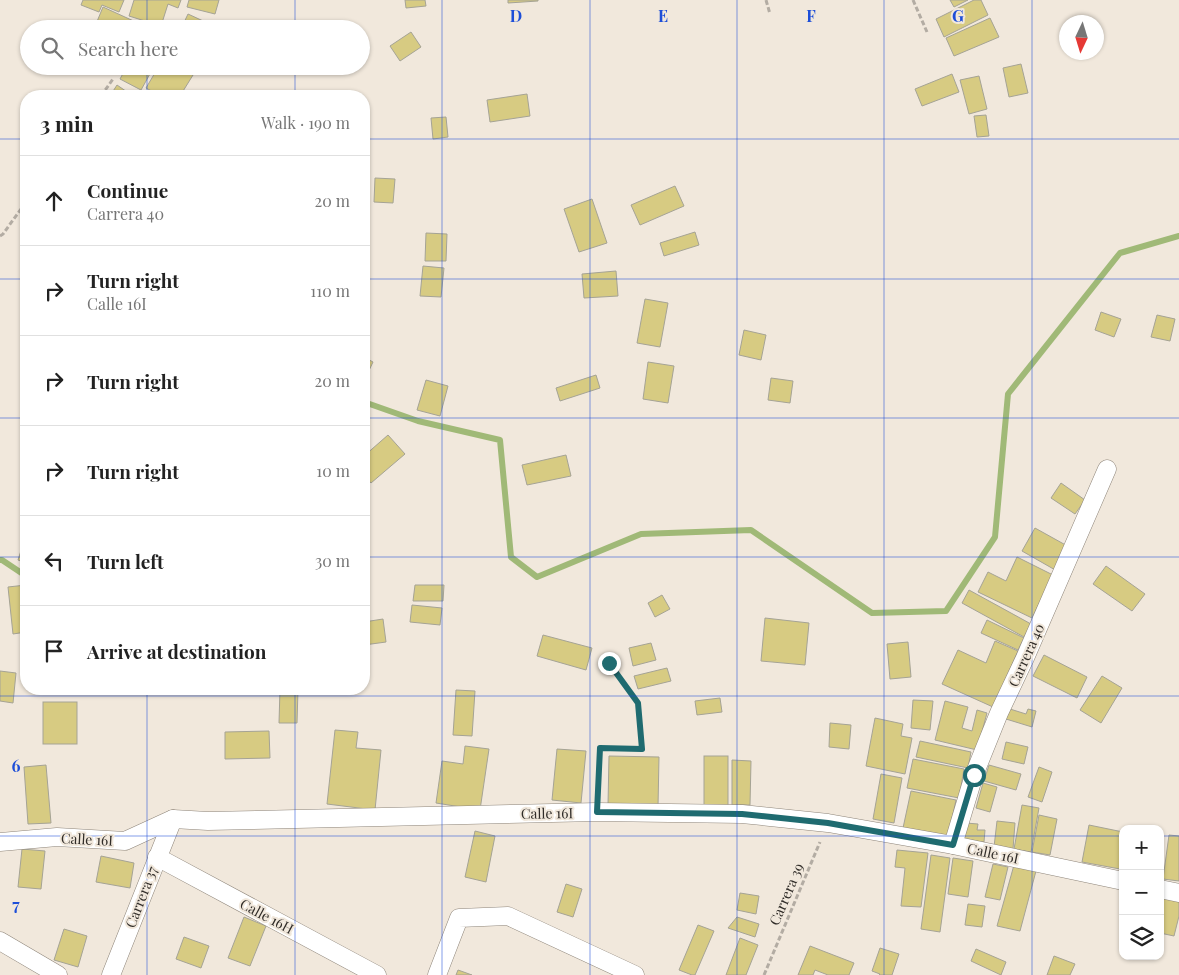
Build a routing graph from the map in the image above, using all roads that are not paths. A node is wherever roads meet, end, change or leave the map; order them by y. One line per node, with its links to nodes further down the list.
1 (1107, 469): 4 (street, Carrera 40)
2 (173, 819): 3 (street, Calle 16I); 4 (street, Calle 16I); 5 (street, Carrera 37)
3 (0, 842)
4 (953, 845): 6 (street, Calle 16I)
5 (157, 857): 11 (street, Carrera 37); 12 (street, Calle 16H)
6 (1119, 880)
7 (1164, 890): 8 (street)
8 (1179, 893)
9 (0, 941): 10 (street)
10 (58, 975)
11 (111, 975)
12 (377, 975)
13 (437, 975): 14 (street)
14 (635, 975)

